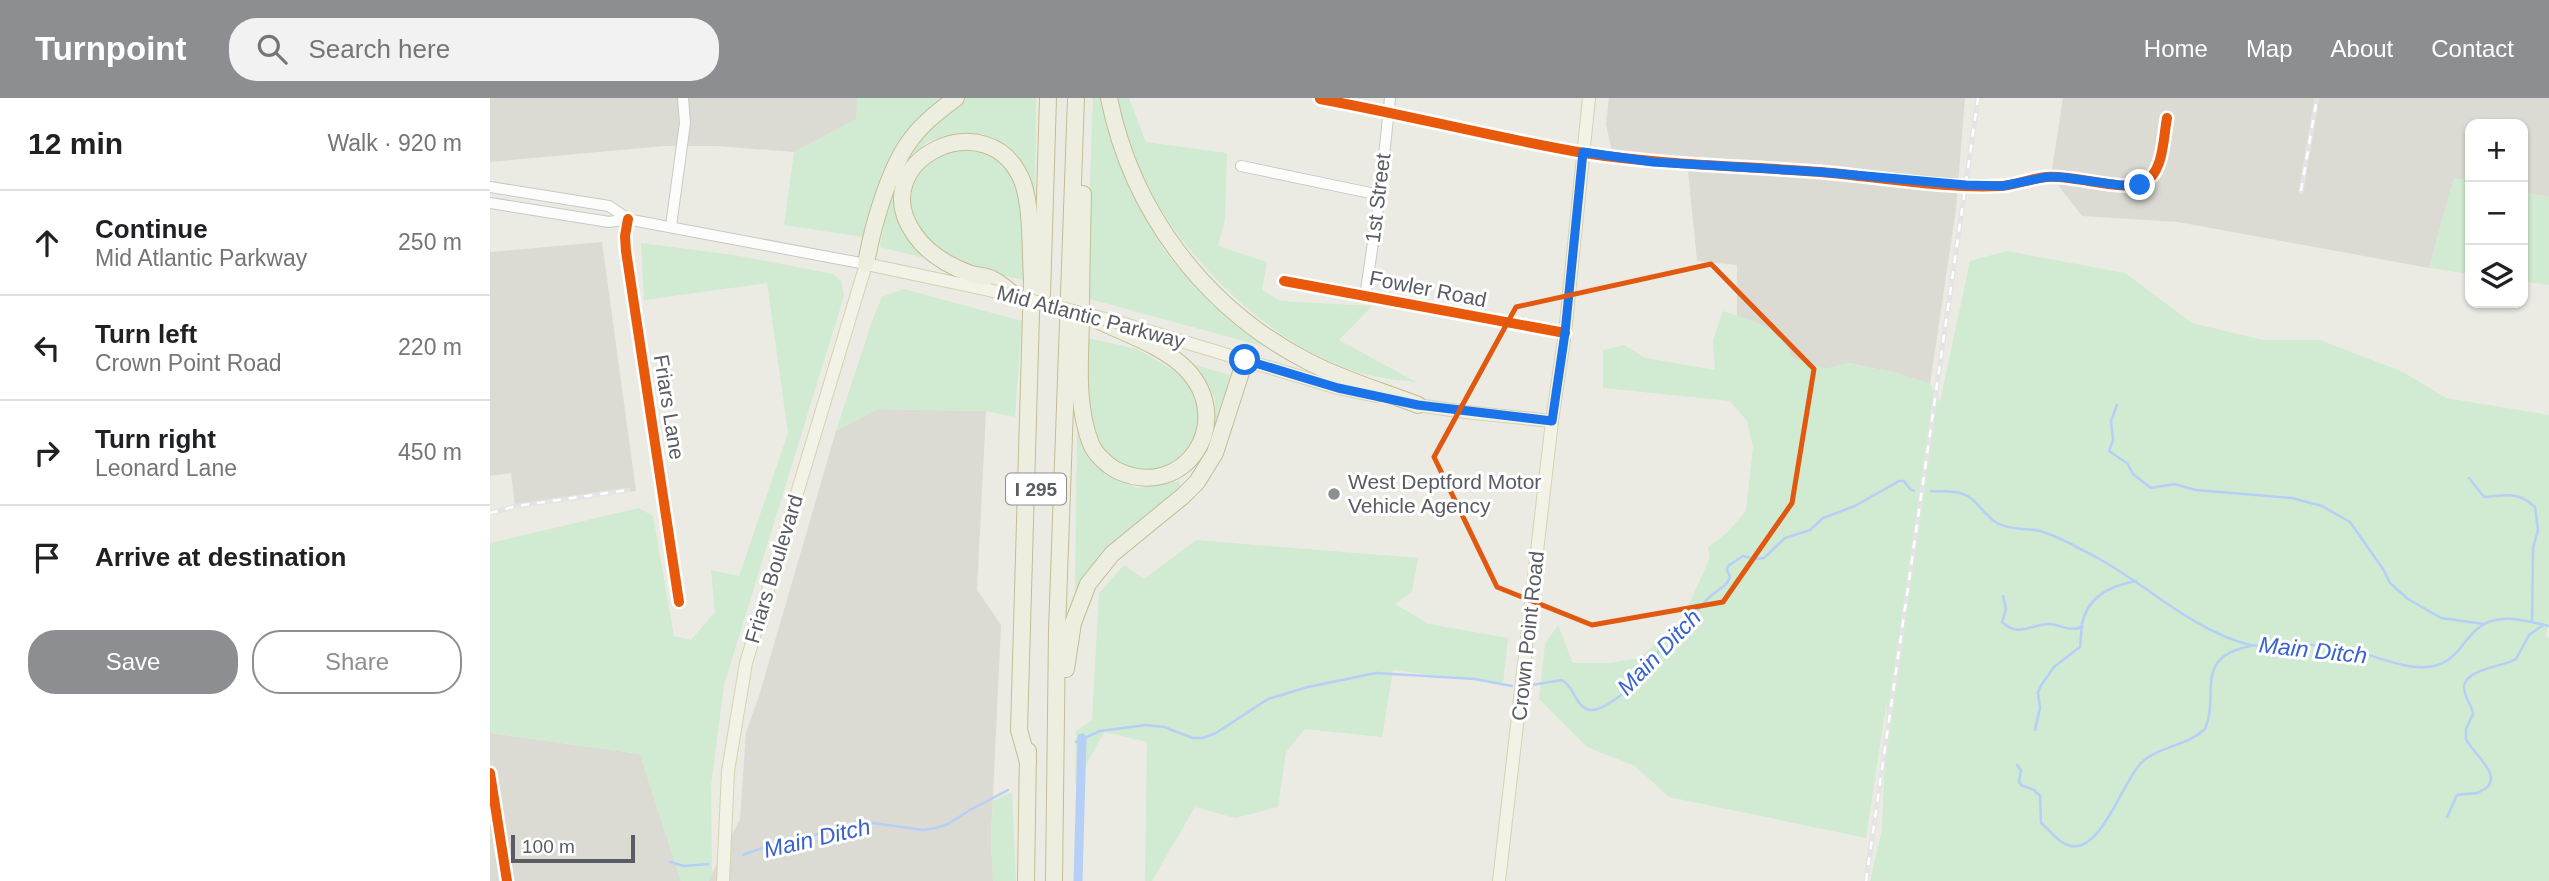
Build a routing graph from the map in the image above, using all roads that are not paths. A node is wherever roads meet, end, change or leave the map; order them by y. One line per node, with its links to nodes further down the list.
1 (683, 98): 18 (street)
2 (956, 98): 19 (highway)
3 (1048, 98): 31 (highway, I 295)
4 (1076, 98): 36 (highway, I 295)
5 (1085, 98): 25 (highway)
6 (1108, 98): 28 (highway)
7 (1390, 98): 10 (street, 1st Street)
8 (1589, 98): 12 (main road, Crown Point Road)
9 (1320, 99): 10 (street)
10 (1388, 111): 12 (street); 15 (street, 1st Street)
11 (2167, 118): 12 (street)
12 (1583, 152): 26 (main road, Crown Point Road)
13 (1241, 166): 15 (street)
14 (490, 187): 17 (street, Mid Atlantic Parkway)
15 (1380, 195): 22 (street, 1st Street)
16 (490, 203): 17 (street, Mid Atlantic Parkway)
17 (628, 219): 18 (street, Mid Atlantic Parkway); 30 (street, Friars Lane)
18 (671, 226): 19 (street, Mid Atlantic Parkway)
19 (866, 264): 21 (main road, Mid Atlantic Parkway); 34 (main road, Friars Boulevard)
20 (1284, 281): 22 (street, Fowler Road)
21 (990, 285): 23 (highway); 31 (highway)
22 (1365, 297): 26 (street, Fowler Road)
23 (1018, 298): 24 (main road, Mid Atlantic Parkway, bridge)
24 (1084, 314): 25 (highway, bridge)
25 (1120, 327): 27 (main road, Mid Atlantic Parkway)
26 (1565, 333): 29 (main road, Crown Point Road)
27 (1245, 360): 28 (main road, Mid Atlantic Parkway); 37 (highway)
28 (1418, 405): 29 (main road, Mid Atlantic Parkway)
29 (1552, 421): 38 (main road, Crown Point Road)
30 (679, 602)
31 (1028, 762): 35 (highway, I 295)
32 (490, 773): 33 (street)
33 (507, 881)
34 (723, 881)
35 (1026, 881)
36 (1054, 881)
37 (1062, 881)
38 (1499, 881)

